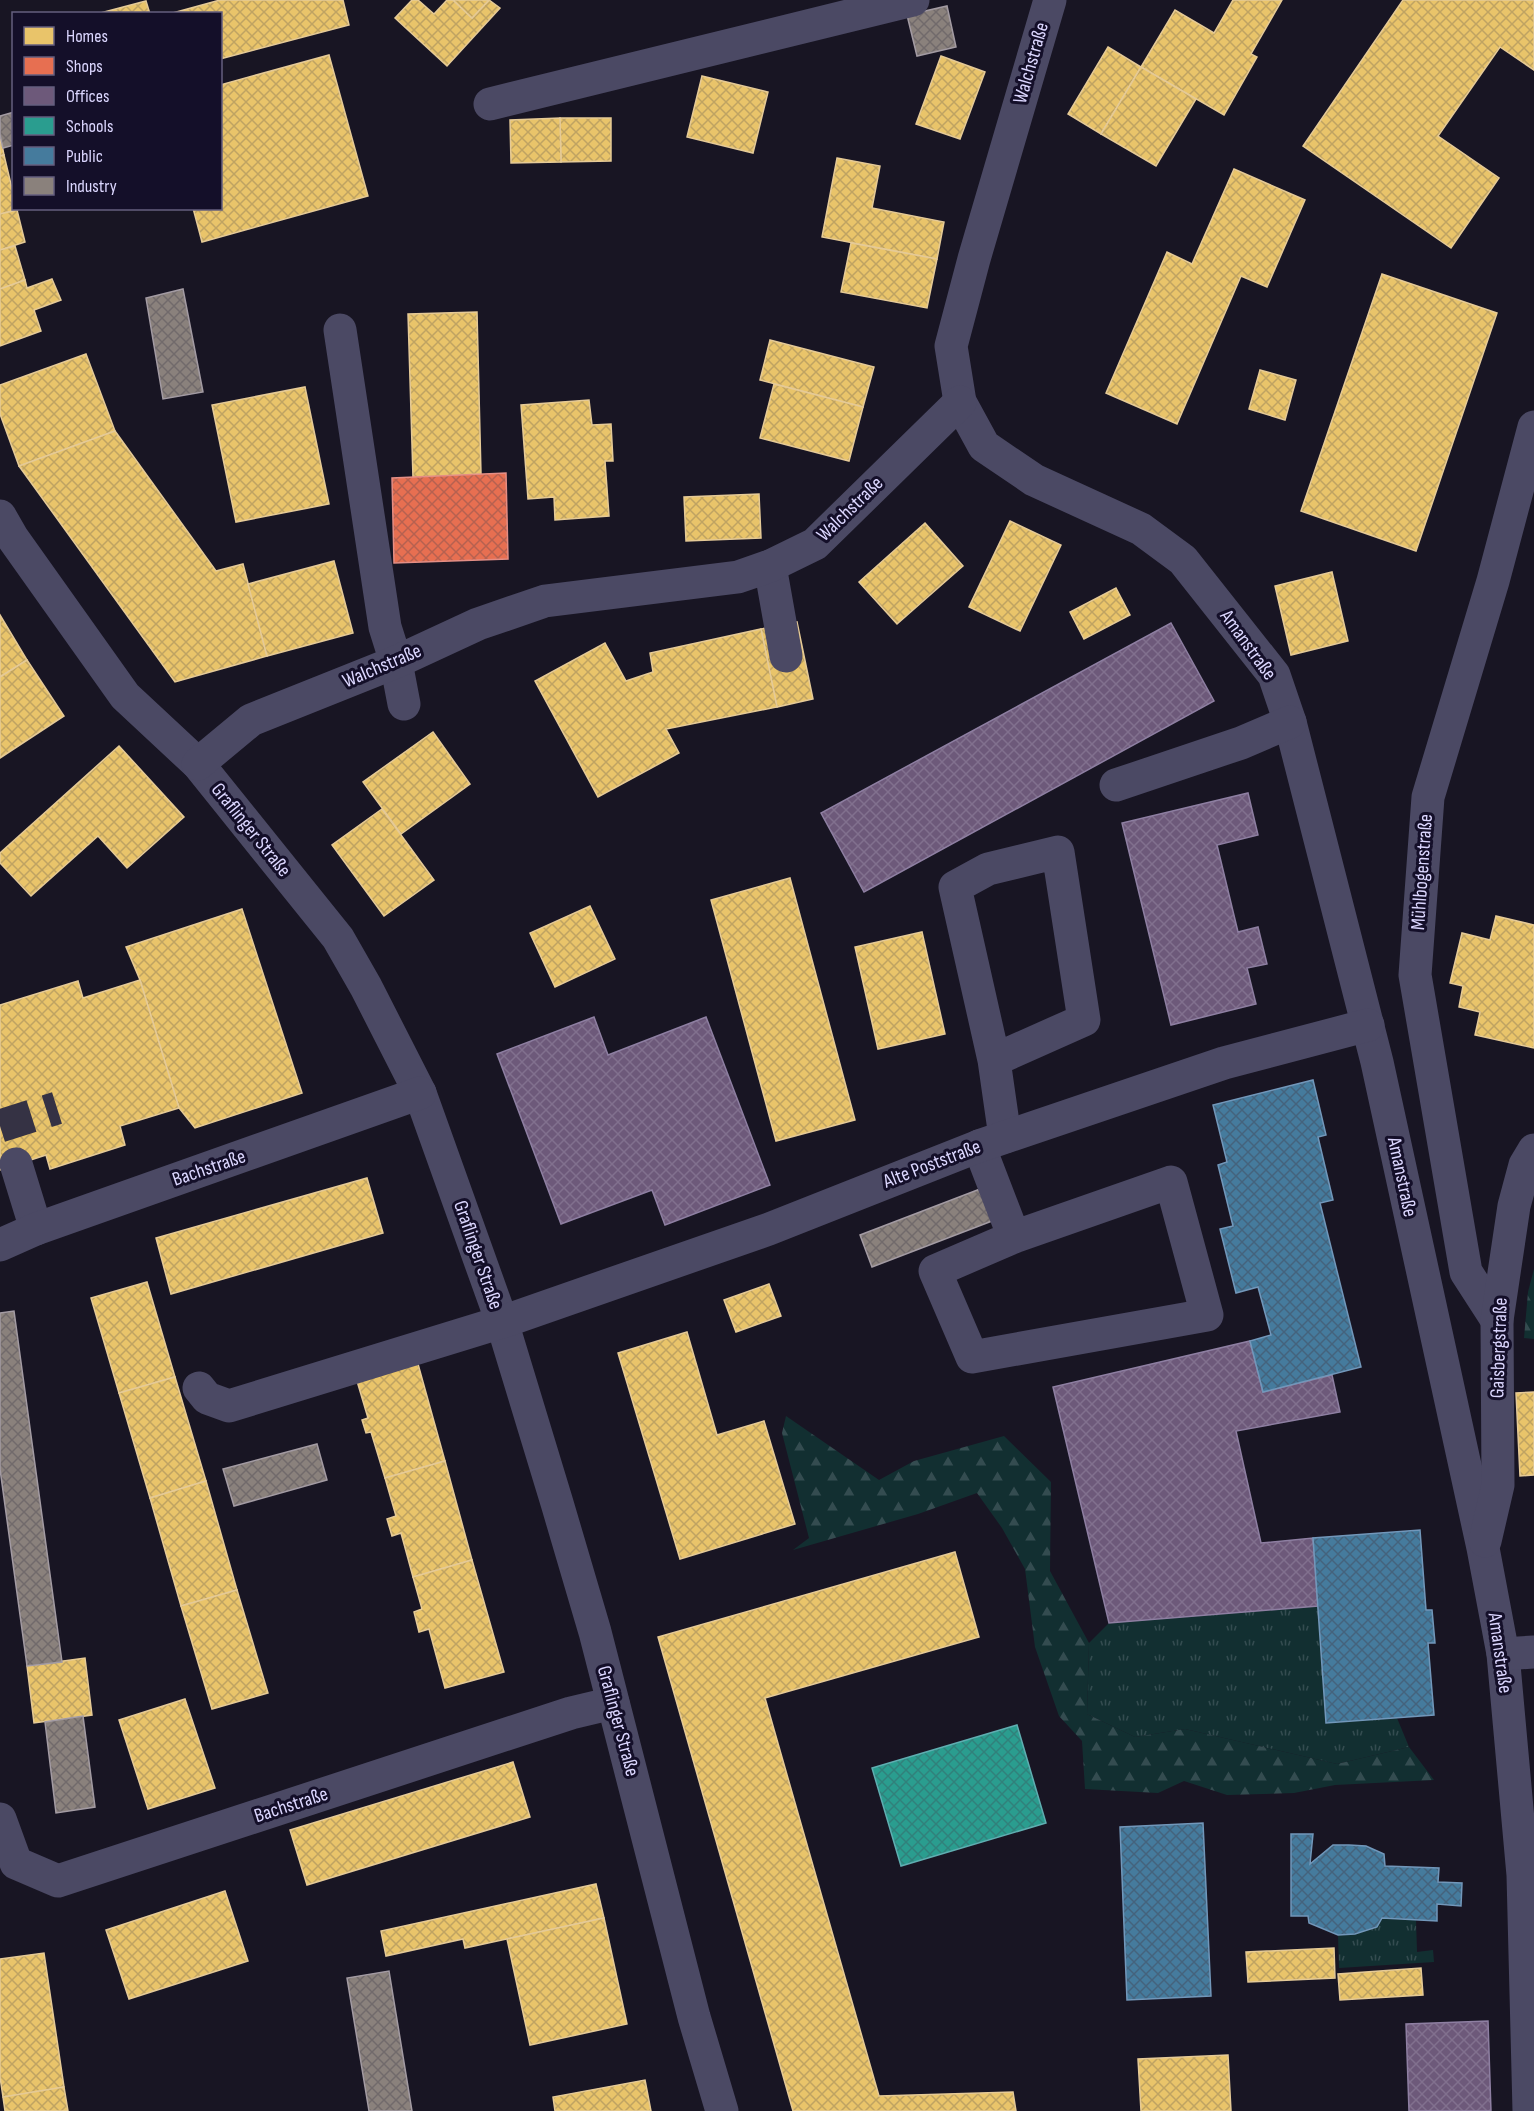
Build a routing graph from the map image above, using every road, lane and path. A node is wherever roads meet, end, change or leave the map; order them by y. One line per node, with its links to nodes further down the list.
1 (913, 0): 3 (street)
2 (1050, 0): 5 (street, Walchstraße)
3 (490, 104)
4 (340, 330): 10 (street)
5 (960, 402): 8 (street, Walchstraße); 12 (street, Amanstraße)
6 (1534, 426): 25 (street, Mühlbogenstraße)
7 (4, 532): 13 (street, Graflinger Straße)
8 (770, 566): 9 (street); 10 (street, Walchstraße)
9 (786, 656)
10 (396, 662): 11 (street); 13 (street, Walchstraße)
11 (404, 704)
12 (1290, 722): 14 (street); 15 (street, Amanstraße)
13 (198, 764): 17 (street, Graflinger Straße)
14 (1116, 785)
15 (1368, 1025): 18 (street, Alte Poststraße); 28 (street, Amanstraße)
16 (994, 1060): 16 (street); 18 (street)
17 (420, 1093): 22 (street, Bachstraße); 26 (street, Graflinger Straße)
18 (992, 1141): 23 (street); 26 (street, Alte Poststraße)
19 (1534, 1150): 21 (street, Gaisbergstraße)
20 (16, 1164): 22 (street)
21 (1524, 1202): 25 (street, Gaisbergstraße)
22 (36, 1229): 24 (street, Bachstraße)
23 (1014, 1237): 23 (street)
24 (0, 1245)
25 (1497, 1320): 28 (street, Gaisbergstraße)
26 (502, 1323): 27 (street, Alte Poststraße); 30 (street, Graflinger Straße)
27 (199, 1388)
28 (1483, 1548): 29 (street, Amanstraße)
29 (1519, 1653): 32 (street, Amanstraße)
30 (614, 1703): 31 (street, Bachstraße); 33 (street, Graflinger Straße)
31 (0, 1819)
32 (1528, 1874): 34 (street, Amanstraße)
33 (722, 2111)
34 (1529, 2111)

